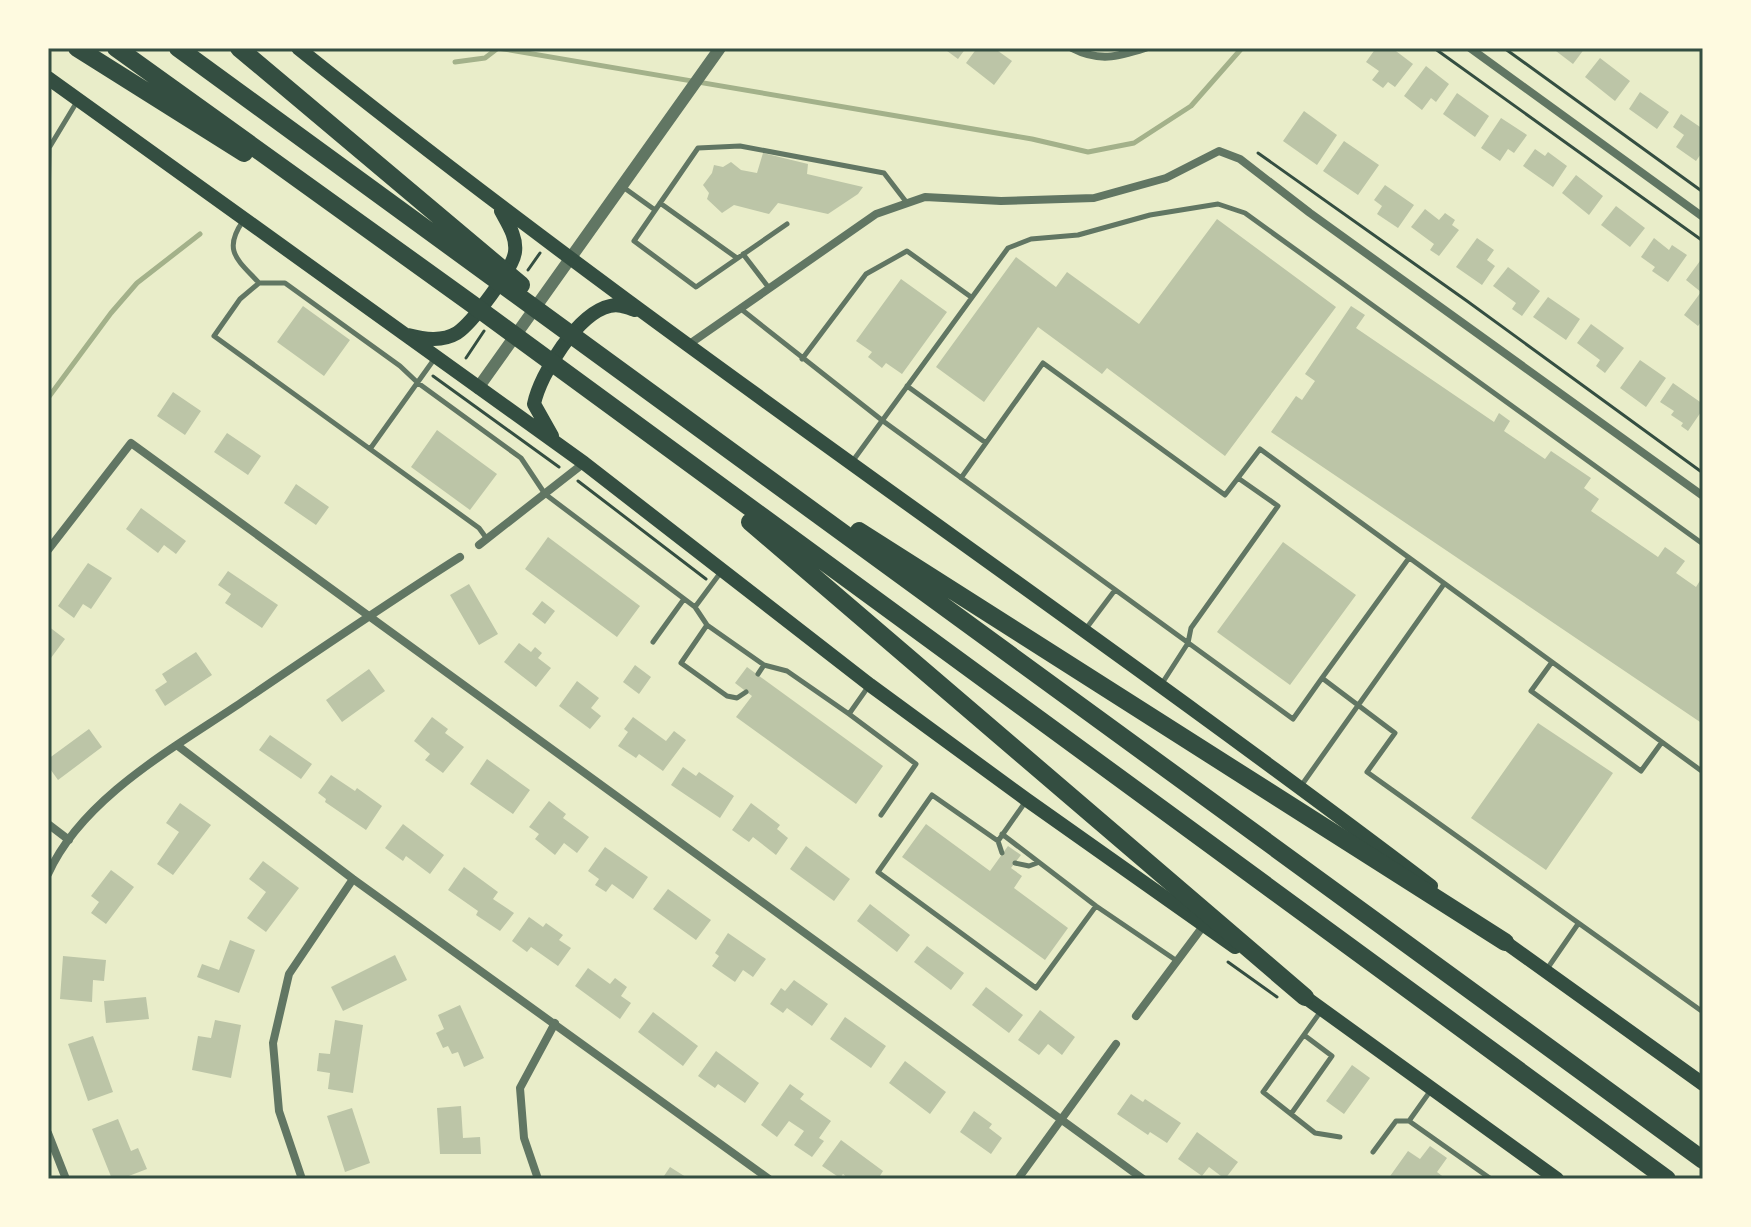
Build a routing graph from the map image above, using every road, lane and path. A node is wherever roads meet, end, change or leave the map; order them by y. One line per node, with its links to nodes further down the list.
1 (77, 48): 27 (highway)
2 (116, 48): 27 (highway)
3 (178, 48): 26 (highway)
4 (239, 48): 26 (highway)
5 (298, 48): 19 (main road)
6 (1072, 48): 7 (street)
7 (1145, 48)
8 (1434, 48): 25 (path)
9 (1470, 48): 22 (street)
10 (1504, 48): 16 (path)
11 (719, 49): 15 (street)
12 (48, 78): 13 (main road)
13 (78, 100): 21 (lane); 23 (main road)
14 (1258, 153): 50 (path)
15 (622, 186): 20 (lane); 29 (street)
16 (1703, 192)
17 (660, 203): 18 (lane); 20 (lane); 28 (lane)
18 (907, 203): 31 (street); 54 (street)
19 (497, 204): 29 (main road); 35 (main road)
20 (655, 210): 28 (lane)
21 (48, 211)
22 (1703, 217)
23 (244, 219): 30 (lane); 35 (main road)
24 (787, 224): 28 (lane)
25 (1703, 241)
26 (470, 252): 45 (highway)
27 (404, 255): 43 (highway)
28 (740, 256): 31 (lane)
29 (570, 259): 34 (main road); 41 (street)
30 (259, 283): 39 (lane); 47 (lane)
31 (769, 288): 33 (street)
32 (971, 297): 38 (lane); 40 (lane); 56 (lane)
33 (740, 308): 36 (street); 38 (lane)
34 (647, 314): 36 (main road); 46 (main road)
35 (404, 334): 37 (main road)
36 (688, 345): 48 (main road)
37 (436, 357): 39 (lane); 41 (main road)
38 (802, 359): 42 (lane)
39 (418, 383): 47 (lane); 53 (lane)
40 (907, 386): 42 (lane); 44 (lane)
41 (478, 388): 46 (main road)
42 (883, 421): 48 (lane); 51 (lane)
43 (642, 429): 101 (highway); 125 (highway)
44 (986, 443): 51 (lane); 52 (lane)
45 (721, 444): 98 (highway); 116 (highway)
46 (558, 445): 49 (main road)
47 (370, 449): 55 (lane)
48 (852, 462): 68 (main road)
49 (584, 463): 53 (street); 61 (main road)
50 (1703, 473)
51 (961, 478): 63 (lane)
52 (1238, 478): 60 (lane); 70 (lane)
53 (545, 494): 55 (street); 64 (lane)
54 (1703, 496)
55 (487, 539): 57 (street)
56 (1703, 544)
57 (479, 545)
58 (48, 550): 66 (street)
59 (460, 557): 66 (street)
60 (1409, 558): 62 (lane); 74 (lane)
61 (722, 571): 65 (lane); 75 (main road)
62 (1444, 584): 71 (lane); 78 (lane)
63 (1115, 590): 68 (lane); 70 (lane)
64 (684, 599): 65 (lane); 69 (lane)
65 (695, 607): 67 (lane)
66 (367, 616): 81 (street); 111 (street)
67 (707, 625): 72 (lane); 77 (lane)
68 (1085, 631): 76 (main road)
69 (653, 642)
70 (1188, 643): 74 (lane); 76 (lane)
71 (1552, 662): 80 (lane); 80 (lane)
72 (764, 665): 73 (lane); 79 (lane)
73 (758, 674)
74 (1322, 678): 78 (lane)
75 (870, 685): 79 (lane); 84 (main road)
76 (1160, 685): 83 (main road)
77 (746, 692)
78 (1357, 705): 83 (lane); 96 (lane)
79 (849, 714): 85 (lane)
80 (1662, 742): 82 (lane)
81 (178, 746): 88 (street); 94 (street)
82 (1703, 772)
83 (1300, 787): 98 (main road)
84 (1027, 800): 87 (lane); 97 (main road)
85 (881, 815)
86 (48, 824): 88 (street)
87 (1002, 834): 89 (lane); 91 (lane)
88 (69, 840): 93 (street)
89 (998, 841): 90 (lane); 95 (lane)
90 (1002, 853)
91 (1038, 862): 92 (lane); 95 (lane)
92 (1015, 863)
93 (48, 874)
94 (353, 879): 105 (street); 118 (street)
95 (1096, 906): 99 (lane)
96 (1578, 924): 100 (lane); 103 (lane)
97 (1204, 925): 99 (street); 101 (main road)
98 (1505, 942): 100 (main road)
99 (1177, 961): 104 (street)
100 (1545, 971): 108 (main road)
101 (1305, 997): 102 (main road)
102 (1322, 1010): 106 (lane); 109 (main road)
103 (1703, 1012)
104 (1136, 1016)
105 (555, 1023): 119 (street); 120 (street)
106 (1304, 1035): 110 (lane); 110 (lane)
107 (1116, 1044): 111 (street)
108 (1703, 1084)
109 (1432, 1088): 112 (lane); 124 (main road)
110 (1291, 1114): 114 (lane)
111 (1061, 1120): 121 (street); 122 (street)
112 (1409, 1121): 115 (lane); 123 (lane)
113 (48, 1133): 117 (street)
114 (1340, 1137)
115 (1373, 1152)
116 (1703, 1160)
117 (66, 1179)
118 (302, 1179)
119 (538, 1179)
120 (769, 1179)
121 (1018, 1179)
122 (1143, 1179)
123 (1491, 1179)
124 (1555, 1179)
125 (1667, 1179)

